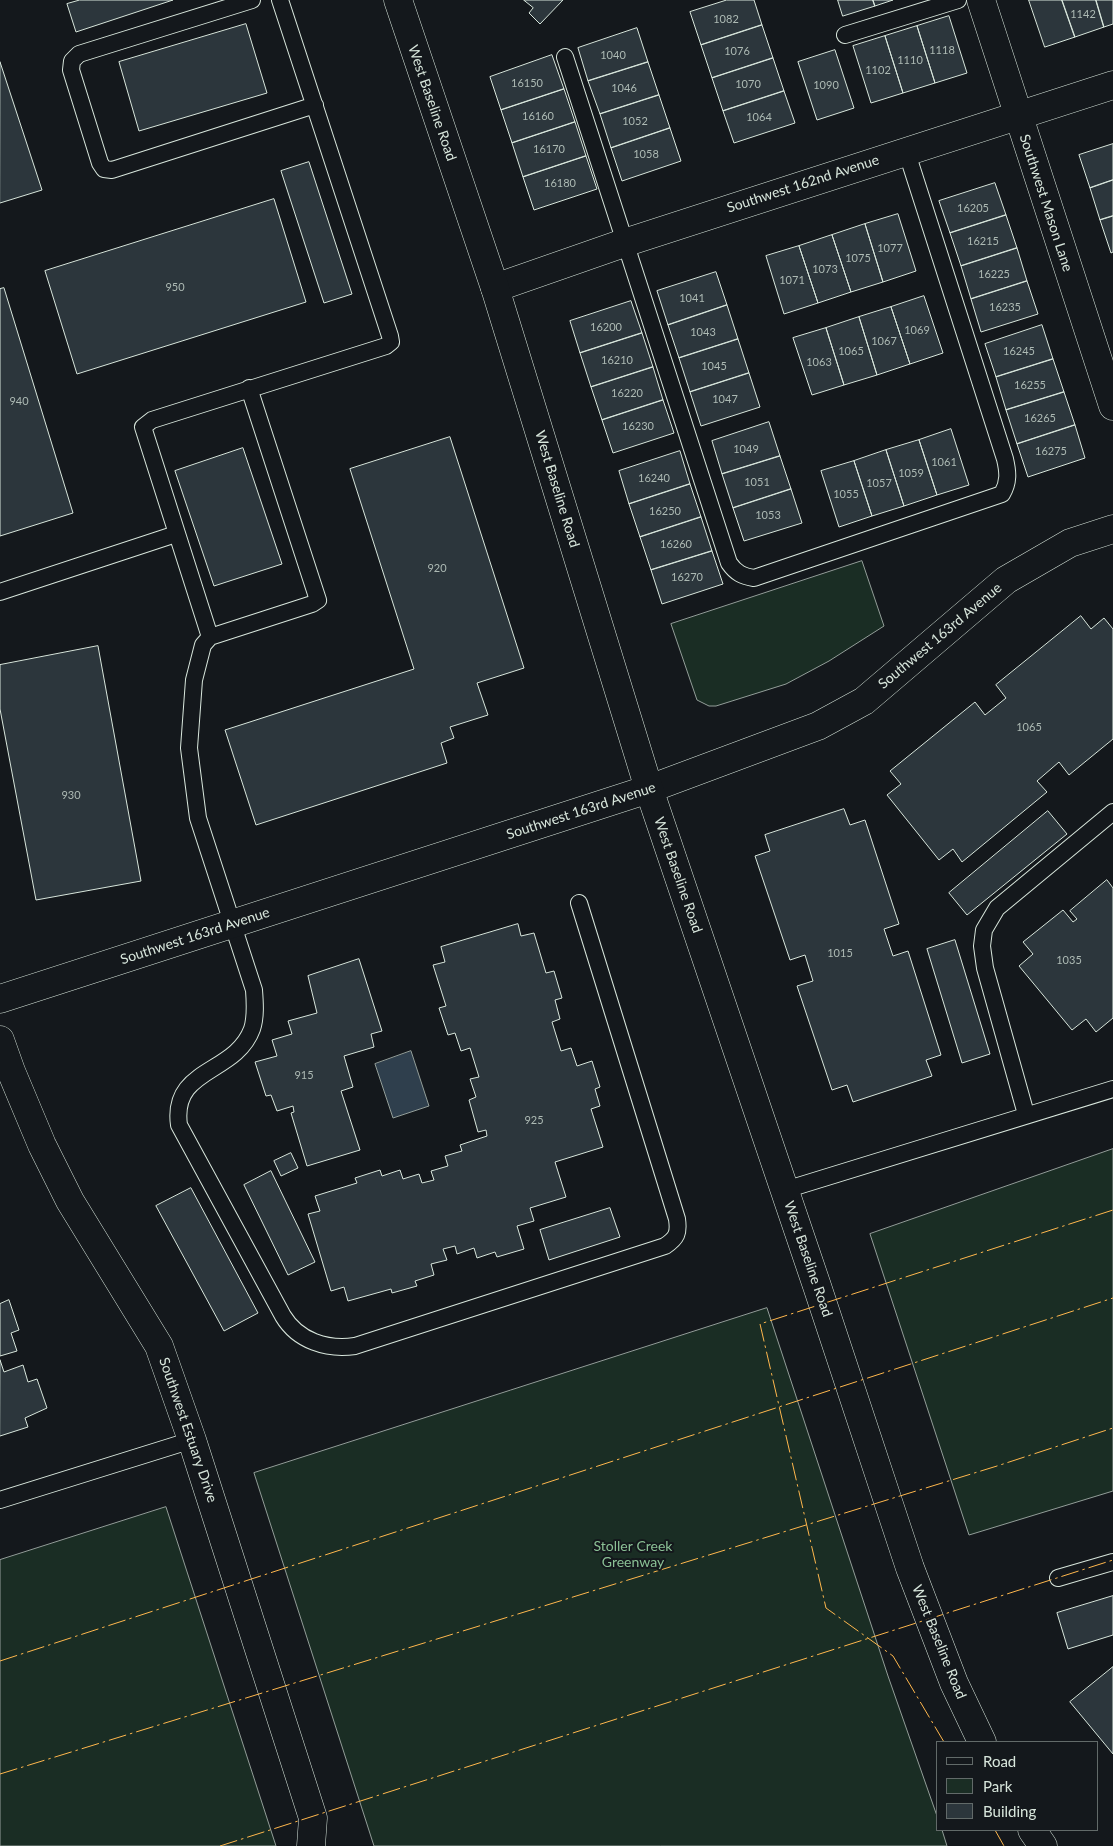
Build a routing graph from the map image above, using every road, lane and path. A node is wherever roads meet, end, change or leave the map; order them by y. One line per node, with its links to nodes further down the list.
1 (252, 0): 9 (lane)
2 (280, 0): 9 (lane)
3 (398, 0): 13 (street, West Baseline Road)
4 (958, 0): 6 (lane)
5 (981, 0): 10 (street, Southwest Mason Lane)
6 (845, 35)
7 (565, 58): 12 (lane)
8 (1113, 84): 10 (street, Southwest 162nd Avenue)
9 (315, 105): 14 (lane)
10 (1018, 115): 11 (street, Southwest 162nd Avenue); 15 (street, Southwest Mason Lane)
11 (906, 150): 12 (street, Southwest 162nd Avenue); 12 (lane)
12 (624, 243): 13 (street, Southwest 162nd Avenue)
13 (495, 288): 20 (street, West Baseline Road)
14 (249, 388): 17 (lane); 19 (lane)
15 (1113, 406)
16 (1113, 529): 20 (street, Southwest 163rd Avenue)
17 (176, 534): 18 (lane); 19 (lane)
18 (0, 592)
19 (210, 637): 23 (lane)
20 (649, 789): 23 (street, Southwest 163rd Avenue); 28 (street, West Baseline Road)
21 (1113, 812): 27 (lane)
22 (578, 903): 23 (lane)
23 (233, 924): 24 (street, Southwest 163rd Avenue)
24 (0, 999)
25 (0, 1040): 29 (street, Southwest Estuary Drive)
26 (1113, 1089): 27 (lane)
27 (1026, 1114): 28 (lane)
28 (785, 1190): 33 (street, West Baseline Road)
29 (192, 1440): 30 (lane); 35 (street, Southwest Estuary Drive)
30 (0, 1500)
31 (1113, 1562): 32 (lane)
32 (1058, 1578)
33 (982, 1741)
34 (1033, 1831): 36 (street)
35 (311, 1846)
36 (1043, 1846)

